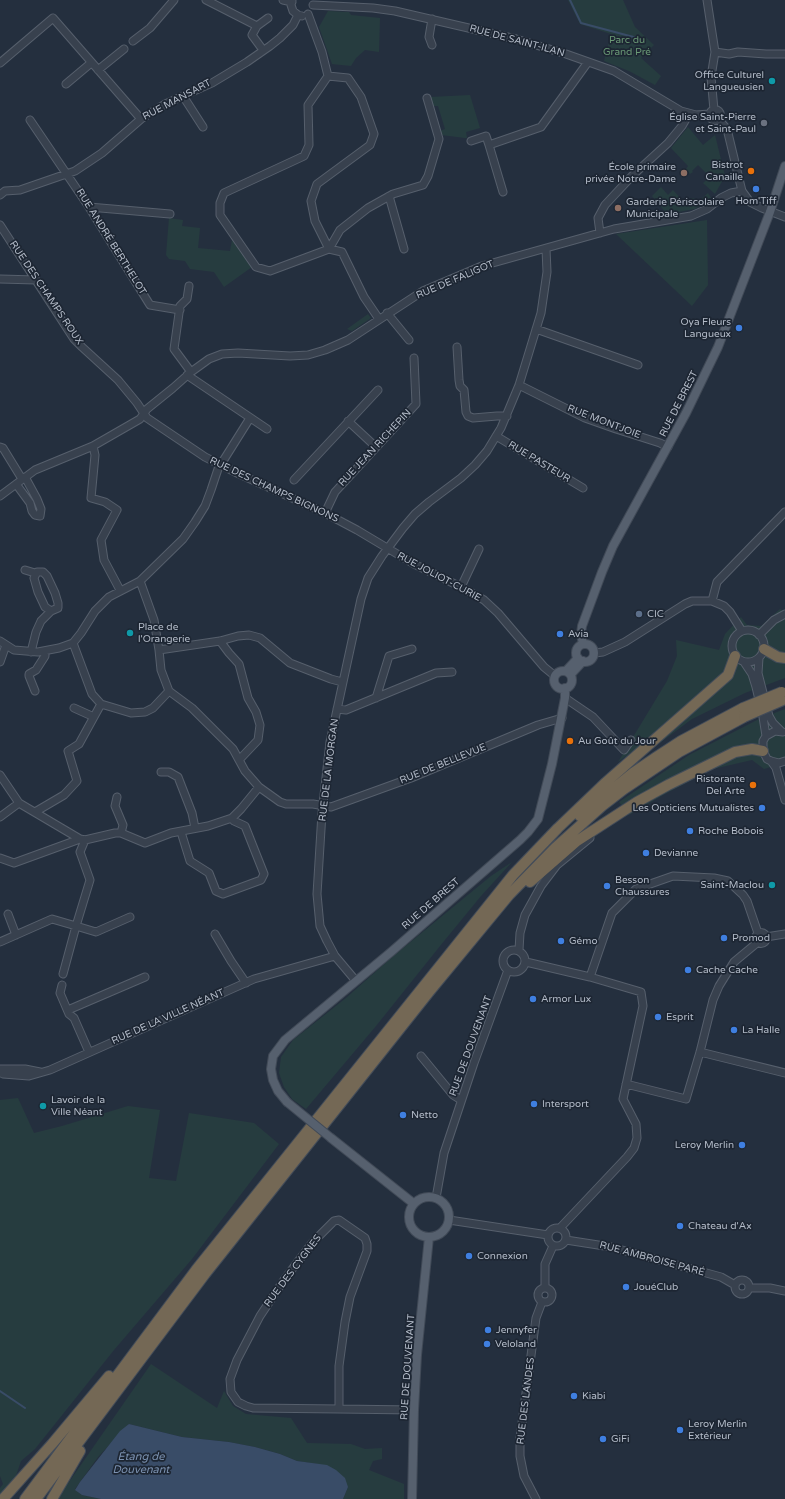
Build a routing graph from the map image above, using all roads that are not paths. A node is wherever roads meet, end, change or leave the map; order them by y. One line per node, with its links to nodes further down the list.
1 (174, 0): 12 (street)
2 (206, 0): 11 (street)
3 (283, 0): 5 (street)
4 (707, 0): 16 (street)
5 (292, 1): 8 (street)
6 (312, 2): 7 (street); 10 (street, RUE DE SAINT-ILAN)
7 (308, 14): 8 (street); 22 (street)
8 (298, 15): 15 (street, RUE MANSART)
9 (268, 18): 11 (street)
10 (432, 19): 13 (street); 19 (street, RUE DE SAINT-ILAN)
11 (257, 26): 15 (street)
12 (133, 41)
13 (432, 44)
14 (124, 49): 21 (street)
15 (263, 50): 24 (street, RUE MANSART)
16 (715, 52): 17 (street); 26 (street)
17 (785, 54)
18 (92, 62): 20 (street); 21 (street); 23 (street)
19 (588, 62): 27 (street, RUE DE SAINT-ILAN); 32 (street)
20 (0, 63)
21 (98, 70): 28 (street)
22 (328, 76): 45 (street); 45 (street)
23 (66, 84)
24 (183, 96): 28 (street, RUE MANSART); 30 (street)
25 (427, 98): 38 (street)
26 (712, 112): 27 (street, RUE DE SAINT-ILAN); 35 (street)
27 (689, 114): 44 (street)
28 (141, 119): 34 (street, RUE MANSART)
29 (30, 120): 34 (street, RUE ANDRÉ BERTHELOT)
30 (204, 127)
31 (471, 141): 32 (street)
32 (489, 145): 37 (street)
33 (785, 166): 40 (main road, RUE DE BREST)
34 (67, 174): 36 (street, RUE MANSART); 39 (street, RUE ANDRÉ BERTHELOT)
35 (742, 191): 40 (street); 44 (street, RUE DE FALIGOT)
36 (2, 192)
37 (503, 192)
38 (389, 196): 45 (street); 46 (street)
39 (89, 208): 41 (street); 51 (street, RUE ANDRÉ BERTHELOT)
40 (770, 212): 42 (street); 71 (main road, RUE DE BREST)
41 (170, 214)
42 (785, 217)
43 (0, 225): 49 (street, RUE DES CHAMPS ROUX)
44 (600, 233): 47 (street, RUE DE FALIGOT)
45 (329, 248): 53 (street)
46 (404, 249)
47 (546, 249): 52 (street, RUE DE FALIGOT); 54 (street, RUE DE LA MORGAN)
48 (0, 279): 49 (street)
49 (36, 280): 62 (street, RUE DES CHAMPS ROUX)
50 (189, 286): 51 (street)
51 (180, 310): 59 (street)
52 (387, 313): 53 (street, RUE DE FALIGOT); 55 (street)
53 (379, 319): 59 (street, RUE DE FALIGOT)
54 (536, 329): 58 (street); 60 (street, RUE DE LA MORGAN)
55 (409, 340)
56 (457, 347): 63 (street)
57 (414, 358): 70 (street, RUE JEAN RICHEPIN)
58 (638, 365)
59 (189, 374): 62 (street, RUE DE FALIGOT); 64 (street)
60 (519, 385): 63 (street, RUE DE LA MORGAN); 71 (street, RUE MONTJOIE)
61 (378, 390): 65 (street)
62 (143, 413): 68 (street, RUE DE FALIGOT); 72 (street, RUE DES CHAMPS BIGNONS)
63 (506, 416): 67 (street, RUE DE LA MORGAN)
64 (250, 418): 66 (street); 72 (street)
65 (348, 421): 70 (street); 74 (street)
66 (267, 429)
67 (496, 436): 76 (street, RUE PASTEUR); 81 (street, RUE DE LA MORGAN)
68 (93, 446): 73 (street, RUE DE FALIGOT); 86 (street)
69 (0, 447): 73 (street)
70 (376, 447): 79 (street, RUE JEAN RICHEPIN)
71 (668, 447): 95 (main road, RUE DE BREST)
72 (221, 465): 79 (street, RUE DES CHAMPS BIGNONS); 84 (street)
73 (24, 478): 75 (street, RUE DE FALIGOT); 75 (street)
74 (294, 480)
75 (16, 484): 77 (street, RUE DE FALIGOT)
76 (583, 488)
77 (0, 496)
78 (785, 512): 87 (street)
79 (325, 513): 81 (street, RUE DES CHAMPS BIGNONS)
80 (479, 548): 85 (street)
81 (388, 549): 85 (street, RUE JOLIOT-CURIE); 111 (street, RUE DE LA MORGAN)
82 (25, 570): 83 (street)
83 (36, 573): 88 (street); 88 (street)
84 (140, 581): 86 (street); 98 (street)
85 (461, 587): 110 (street, RUE JOLIOT-CURIE)
86 (120, 590): 93 (street)
87 (712, 601): 90 (street); 101 (street)
88 (51, 611): 100 (street)
89 (785, 614): 91 (street)
90 (742, 632): 91 (street); 102 (street)
91 (759, 635): 97 (street)
92 (220, 641): 98 (street); 111 (street); 128 (street)
93 (73, 642): 99 (street); 118 (street)
94 (3, 643): 100 (street); 106 (street)
95 (583, 644): 101 (main road); 105 (main road)
96 (412, 649): 116 (street)
97 (764, 649): 103 (street); 104 (highway)
98 (160, 650): 114 (street)
99 (45, 651): 100 (street); 113 (street)
100 (31, 652)
101 (594, 653): 105 (main road)
102 (735, 656): 107 (street); 147 (highway)
103 (759, 658): 107 (street); 124 (street)
104 (785, 658)
105 (580, 659): 109 (main road)
106 (0, 662)
107 (744, 662): 125 (street)
108 (452, 672): 116 (street)
109 (568, 673): 110 (main road); 112 (main road)
110 (555, 676): 112 (main road)
111 (342, 682): 120 (street, RUE DE LA MORGAN)
112 (565, 688): 117 (main road, RUE DE BREST)
113 (35, 691)
114 (169, 691): 118 (street); 128 (street, RUE DE BELLEVUE)
115 (784, 696): 121 (highway, bridge)
116 (376, 698): 120 (street)
117 (565, 698): 123 (main road, RUE DE BREST); 126 (street)
118 (101, 704): 122 (street)
119 (74, 708): 122 (street)
120 (337, 709): 137 (street, RUE DE LA MORGAN)
121 (743, 713): 147 (highway); 155 (highway)
122 (94, 717): 138 (street)
123 (562, 718): 137 (street, RUE DE BELLEVUE); 166 (main road, RUE DE BREST)
124 (783, 732): 125 (street)
125 (766, 736): 127 (street)
126 (631, 740)
127 (763, 751): 129 (street); 141 (highway)
128 (240, 760): 133 (street, RUE DE BELLEVUE)
129 (771, 761): 130 (street); 135 (street)
130 (785, 761)
131 (161, 772): 142 (street)
132 (0, 775): 136 (street)
133 (259, 787): 137 (street, RUE DE BELLEVUE); 140 (street)
134 (117, 797): 144 (street)
135 (785, 800)
136 (18, 803): 138 (street); 139 (street)
137 (323, 807): 160 (street, RUE DE LA MORGAN)
138 (35, 812): 145 (street)
139 (0, 817)
140 (232, 818): 142 (street); 143 (street)
141 (611, 820): 155 (highway); 159 (street)
142 (195, 828): 143 (street)
143 (181, 832): 144 (street)
144 (121, 833): 145 (street)
145 (82, 840): 146 (street); 150 (street)
146 (0, 858)
147 (513, 875): 190 (highway)
148 (8, 914): 154 (street)
149 (130, 917): 150 (street)
150 (76, 926): 154 (street); 163 (street)
151 (758, 933): 156 (street); 158 (street); 165 (street)
152 (215, 934): 167 (street)
153 (785, 934): 156 (street)
154 (16, 935): 157 (street)
155 (474, 936): 193 (highway)
156 (766, 937): 158 (street)
157 (0, 942)
158 (758, 942): 171 (street)
159 (519, 950): 161 (street); 162 (street)
160 (335, 956): 166 (street, RUE DE LA MORGAN); 167 (street, RUE DE LA VILLE NÉANT)
161 (526, 962): 162 (street); 165 (street)
162 (508, 970): 176 (street, RUE DE DOUVENANT)
163 (63, 974)
164 (145, 977): 169 (street)
165 (590, 977): 175 (street)
166 (356, 981): 178 (main road, RUE DE BREST, bridge)
167 (246, 983): 170 (street, RUE DE LA VILLE NÉANT)
168 (62, 985): 169 (street)
169 (68, 1010): 170 (street)
170 (89, 1052): 173 (street, RUE DE LA VILLE NÉANT)
171 (700, 1052): 174 (street); 175 (street)
172 (421, 1056): 176 (street)
173 (1, 1072)
174 (785, 1073)
175 (626, 1084): 180 (street)
176 (461, 1100): 177 (street, RUE DE DOUVENANT)
177 (436, 1198): 178 (main road); 179 (main road)
178 (413, 1203): 182 (main road)
179 (449, 1220): 181 (street); 182 (main road)
180 (560, 1228): 181 (street); 183 (street)
181 (548, 1235): 184 (street)
182 (429, 1237): 192 (main road, RUE DE DOUVENANT)
183 (566, 1240): 184 (street); 185 (street, RUE AMBROISE PARÉ)
184 (553, 1246): 186 (street)
185 (735, 1285): 187 (street); 187 (street)
186 (545, 1287): 189 (street); 189 (street)
187 (749, 1288): 188 (street)
188 (785, 1291)
189 (542, 1302): 199 (street, RUE DES LANDES)
190 (140, 1344): 194 (highway); 195 (highway)
191 (339, 1410): 191 (street, RUE DES CYGNES); 192 (street, RUE DES CYGNES)
192 (414, 1410): 198 (main road, RUE DE DOUVENANT)
193 (91, 1425): 196 (highway); 197 (highway)
194 (3, 1499)
195 (25, 1499)
196 (36, 1499)
197 (52, 1499)
198 (412, 1499)
199 (536, 1499)

